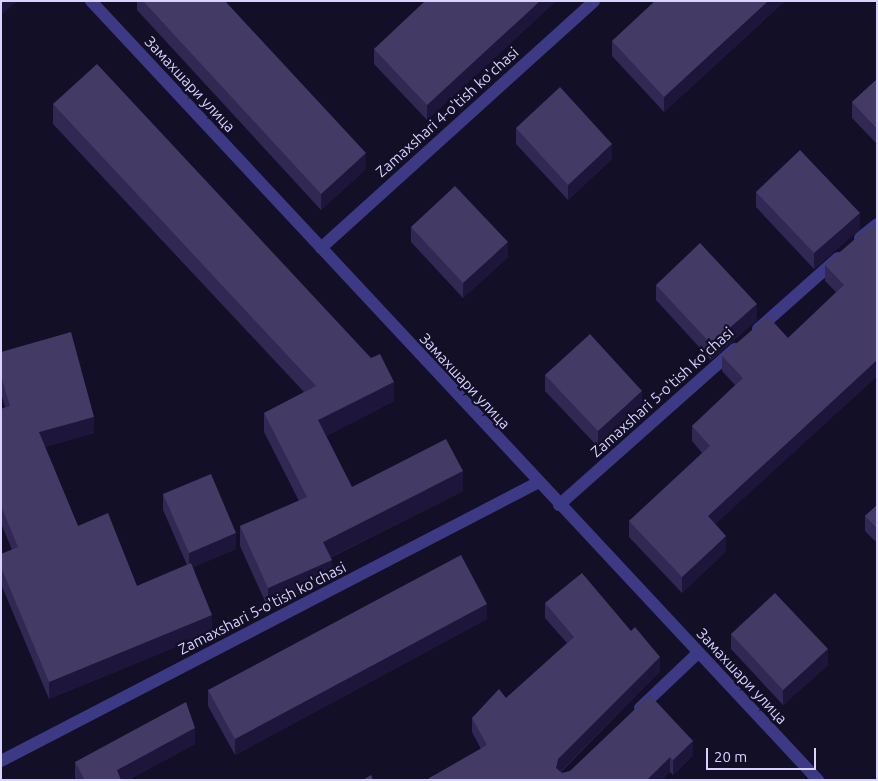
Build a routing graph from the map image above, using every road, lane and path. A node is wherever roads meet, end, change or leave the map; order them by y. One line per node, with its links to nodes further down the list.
1 (91, 1): 4 (street, Замахшари улица)
2 (594, 1): 4 (street, Zamaxshari 4-o'tish ko'chasi)
3 (877, 224): 6 (street, Zamaxshari 5-o'tish ko'chasi)
4 (321, 248): 5 (street, Замахшари улица)
5 (537, 483): 6 (street, Замахшари улица); 9 (street, Zamaxshari 5-o'tish ko'chasi)
6 (559, 505): 7 (street, Замахшари улица)
7 (698, 653): 8 (street); 10 (street, Замахшари улица)
8 (627, 720)
9 (1, 761)
10 (818, 780)

